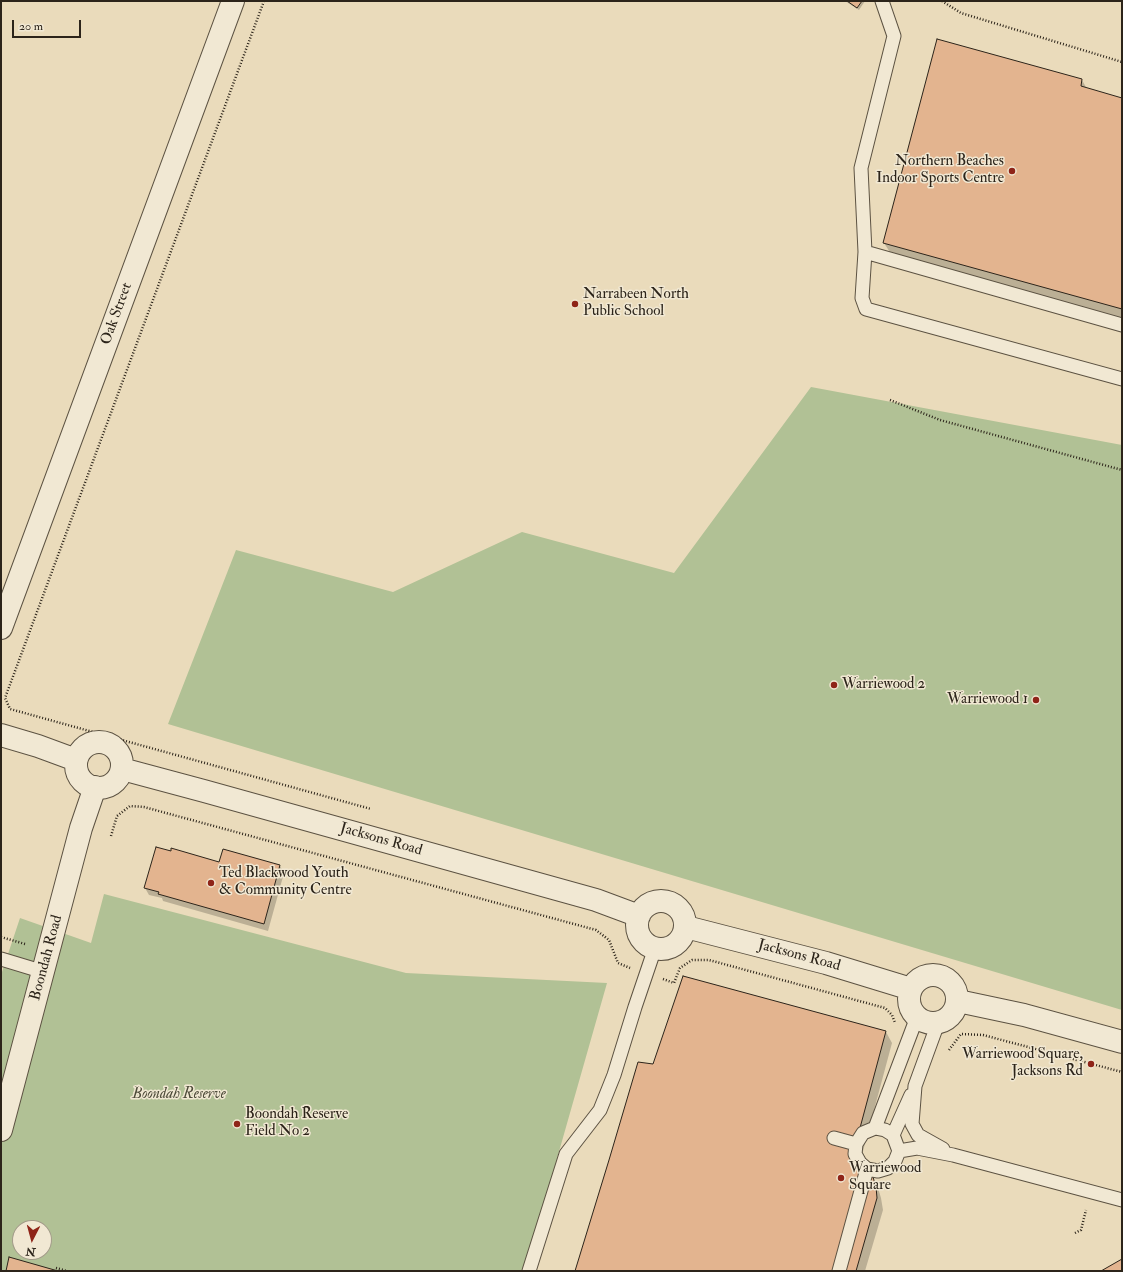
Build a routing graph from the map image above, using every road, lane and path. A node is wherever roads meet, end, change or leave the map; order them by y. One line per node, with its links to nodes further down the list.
1 (233, 1): 11 (street, Oak Street)
2 (264, 1): 16 (path)
3 (882, 1): 6 (lane)
4 (942, 1): 5 (path)
5 (1122, 62)
6 (865, 252): 7 (lane); 8 (lane)
7 (1122, 325)
8 (1122, 379)
9 (890, 400): 10 (path)
10 (1122, 470)
11 (1, 628)
12 (1, 735): 13 (street)
13 (76, 760): 14 (street); 15 (street)
14 (122, 769): 15 (street); 18 (street, Jacksons Road)
15 (95, 787): 24 (street, Boondah Road)
16 (371, 809)
17 (111, 836): 25 (path)
18 (639, 916): 19 (street); 22 (street)
19 (686, 928): 22 (street); 26 (street, Jacksons Road)
20 (1, 937): 21 (path)
21 (25, 944)
22 (655, 948): 25 (lane)
23 (1, 959): 24 (lane)
24 (44, 972): 35 (street, Boondah Road)
25 (647, 975): 30 (path); 47 (lane)
26 (911, 989): 27 (street); 28 (street)
27 (958, 1001): 28 (street); 29 (street)
28 (927, 1020): 30 (lane); 31 (lane)
29 (1122, 1042)
30 (908, 1043): 34 (lane)
31 (929, 1050): 32 (path); 33 (lane)
32 (1122, 1072)
33 (916, 1086): 36 (lane); 40 (lane)
34 (875, 1128): 36 (lane); 38 (lane)
35 (1, 1130)
36 (893, 1135): 39 (lane)
37 (834, 1138): 38 (lane)
38 (856, 1144): 41 (lane)
39 (899, 1152): 40 (lane); 41 (lane)
40 (954, 1155): 42 (lane)
41 (867, 1169): 48 (lane)
42 (1091, 1191): 43 (lane); 44 (path)
43 (1122, 1200)
44 (1075, 1233)
45 (56, 1268): 46 (path)
46 (67, 1271)
47 (529, 1271)
48 (839, 1271)

